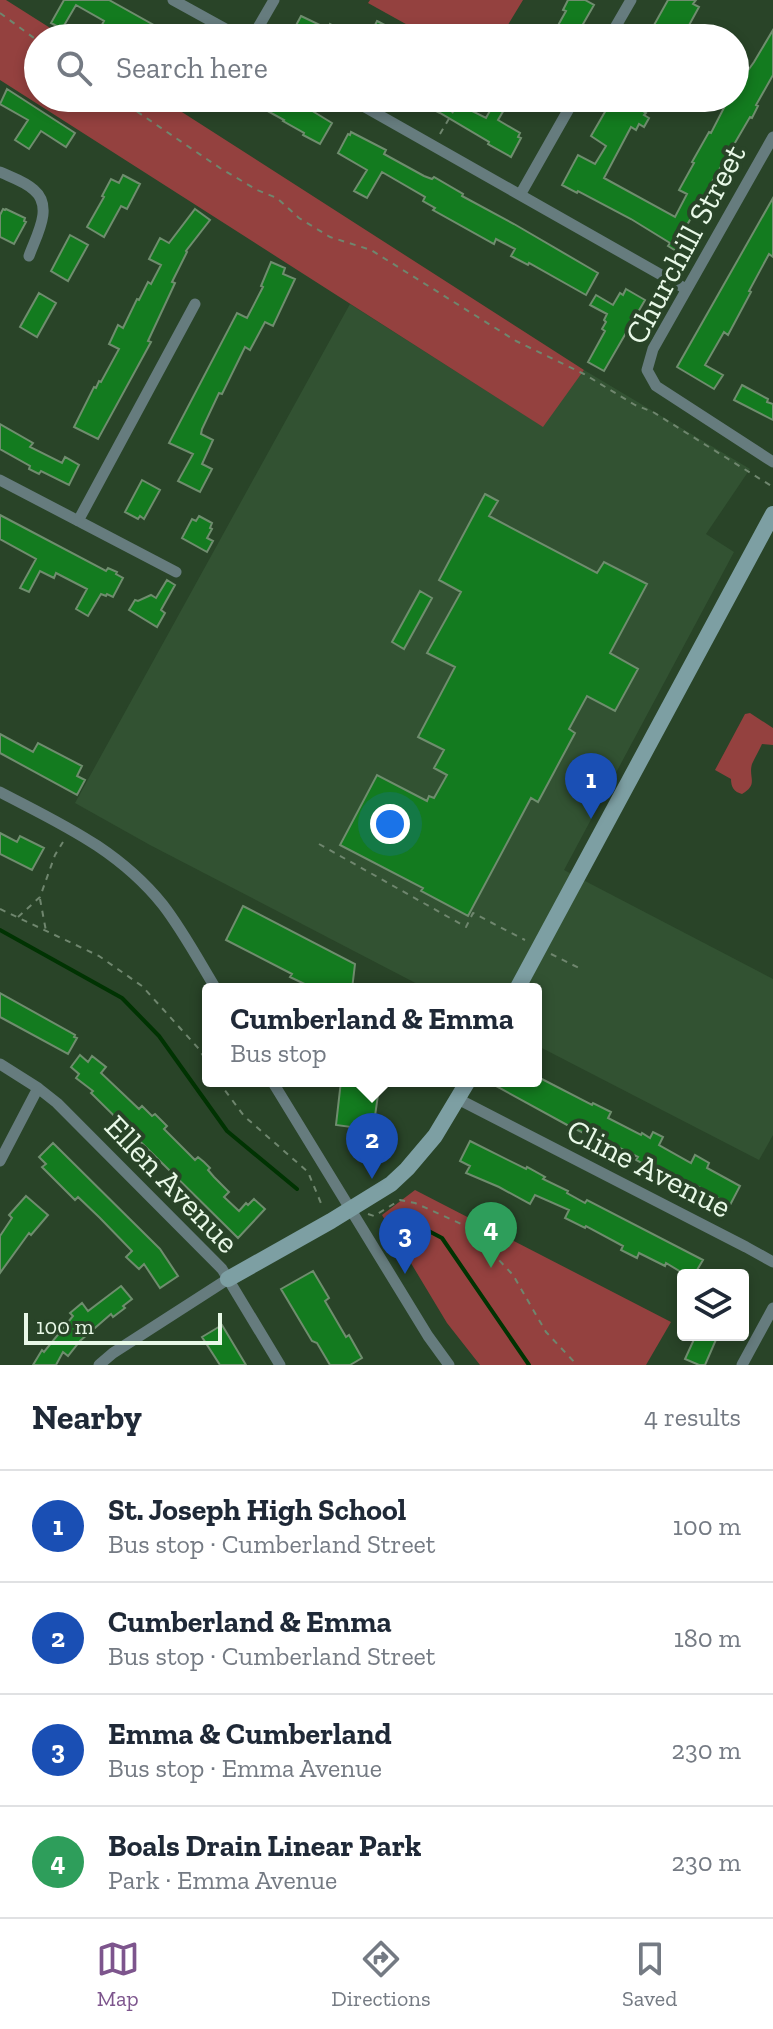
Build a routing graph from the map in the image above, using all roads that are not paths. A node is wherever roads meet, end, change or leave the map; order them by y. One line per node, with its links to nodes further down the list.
1 (173, 0): 4 (street)
2 (274, 0): 5 (street)
3 (631, 0): 6 (street)
4 (217, 24)
5 (260, 24)
6 (617, 24)
7 (374, 112): 11 (street)
8 (567, 112): 11 (street)
9 (773, 137): 13 (street, Churchill Street)
10 (0, 172): 12 (street)
11 (520, 195): 13 (street)
12 (29, 256)
13 (686, 289): 15 (street, Churchill Street)
14 (195, 304): 18 (street)
15 (773, 462)
16 (0, 480): 18 (street)
17 (773, 514): 22 (street)
18 (78, 521): 19 (street)
19 (176, 572)
20 (0, 792): 21 (street)
21 (212, 983)
22 (520, 983)
23 (0, 1064): 26 (street, Ellen Avenue)
24 (276, 1087): 29 (street)
25 (465, 1087): 27 (street)
26 (38, 1088): 28 (street); 31 (street, Ellen Avenue)
27 (458, 1099): 29 (street); 30 (street, Cline Avenue)
28 (0, 1161)
29 (350, 1210): 31 (street); 35 (street)
30 (773, 1262)
31 (228, 1279): 33 (street); 34 (street, Ellen Avenue)
32 (773, 1308): 36 (street)
33 (99, 1365)
34 (280, 1365)
35 (449, 1365)
36 (742, 1365)

